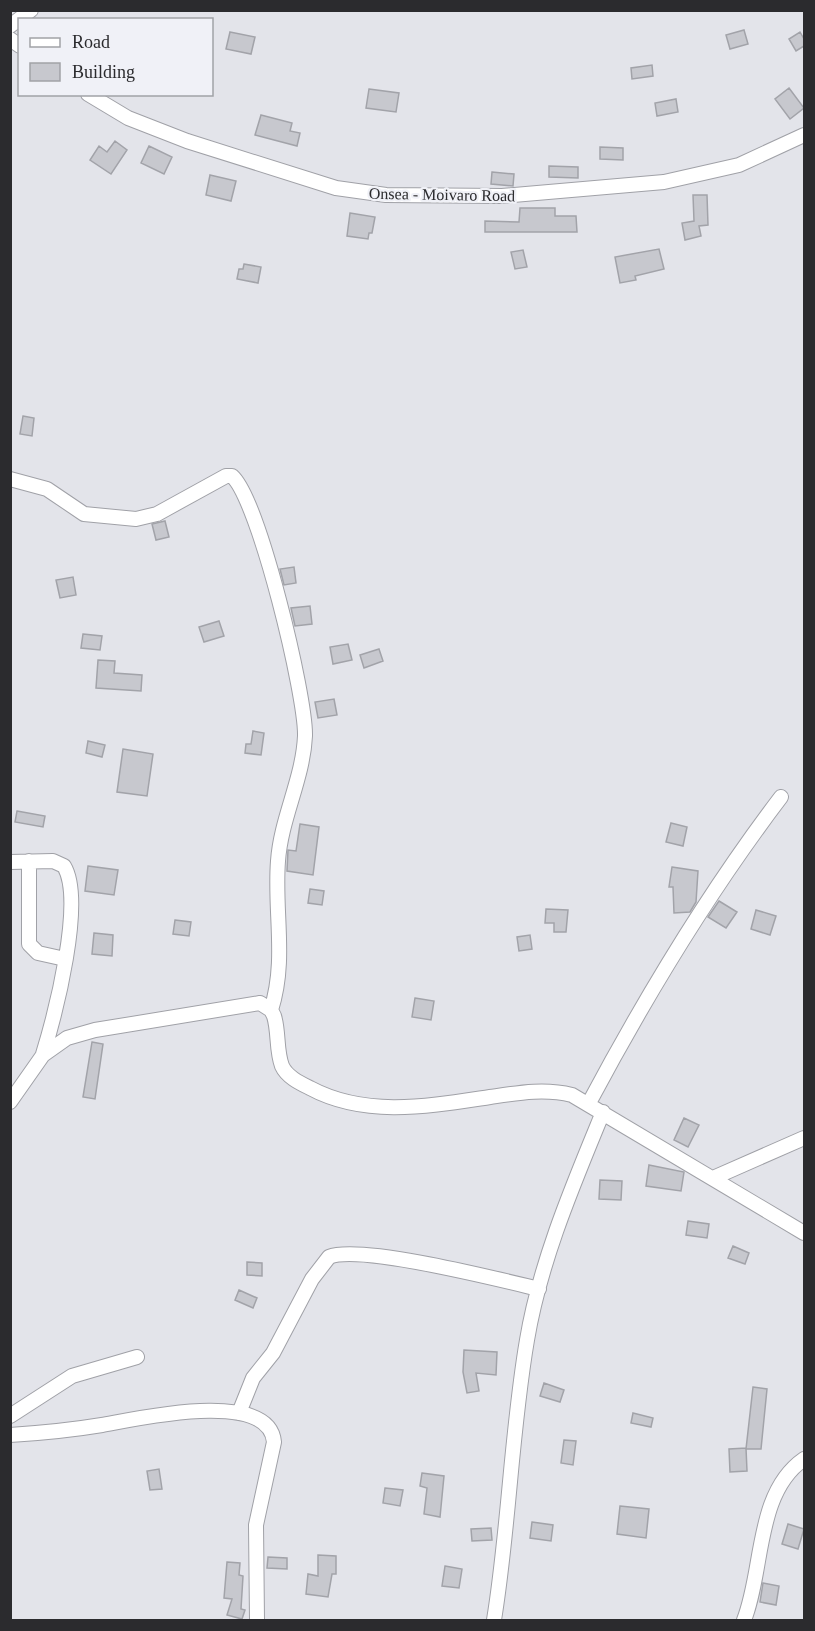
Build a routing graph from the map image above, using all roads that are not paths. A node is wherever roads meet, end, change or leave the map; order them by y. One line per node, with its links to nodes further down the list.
1 (91, 96): 2 (street, Onsea - Moivaro Road)
2 (804, 135)
3 (10, 479): 8 (street)
4 (781, 797): 11 (street)
5 (29, 861): 6 (street); 7 (street); 7 (street)
6 (10, 862)
7 (65, 959): 9 (street)
8 (271, 1010): 9 (street); 11 (street)
9 (43, 1055): 10 (street)
10 (10, 1102)
11 (589, 1103): 12 (street)
12 (603, 1112): 14 (street); 16 (street)
13 (804, 1138): 14 (street)
14 (713, 1178): 15 (street)
15 (804, 1233)
16 (539, 1289): 18 (street); 23 (street)
17 (138, 1357): 19 (street)
18 (239, 1413): 20 (street); 22 (street)
19 (10, 1416)
20 (10, 1436)
21 (804, 1459): 24 (street)
22 (257, 1620)
23 (494, 1620)
24 (744, 1620)

